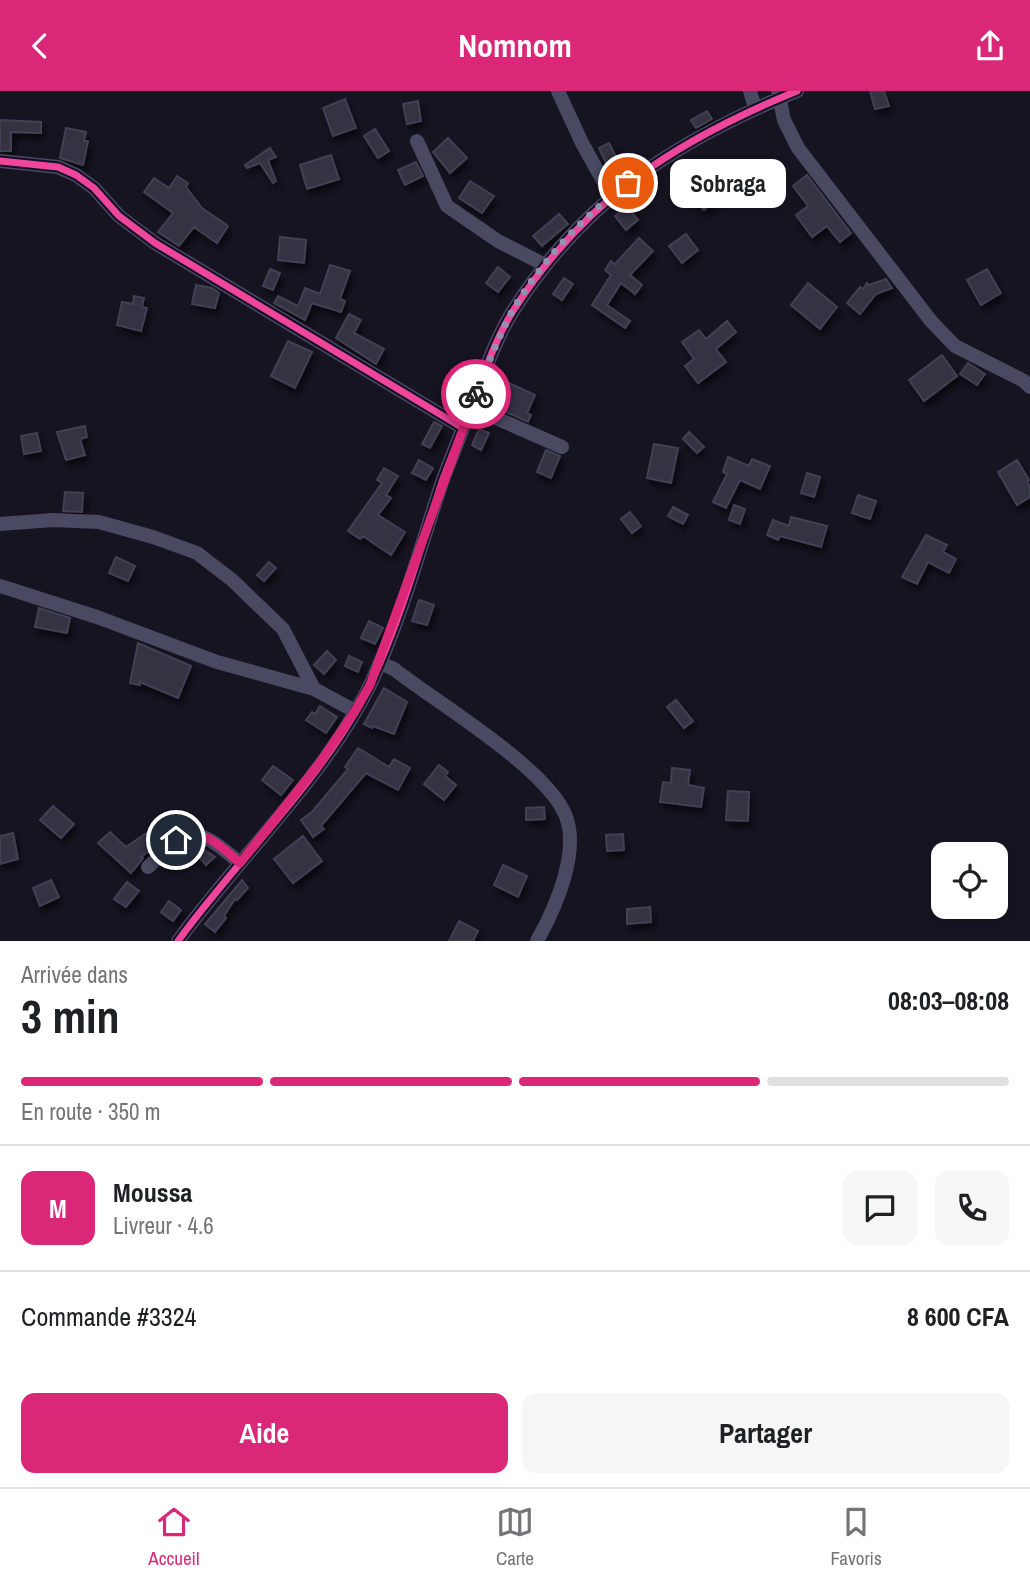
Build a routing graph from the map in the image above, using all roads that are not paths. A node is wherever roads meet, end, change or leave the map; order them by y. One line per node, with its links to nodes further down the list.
1 (558, 91): 8 (street)
2 (750, 91): 5 (street)
3 (797, 91): 4 (street)
4 (779, 95): 5 (street); 10 (street)
5 (755, 109): 8 (street)
6 (417, 141): 9 (street)
7 (0, 161): 12 (street)
8 (611, 195): 9 (street)
9 (545, 265): 11 (street)
10 (1030, 387)
11 (471, 407): 12 (street); 13 (street)
12 (463, 428): 16 (street)
13 (562, 447)
14 (0, 524): 17 (street)
15 (0, 586): 17 (street)
16 (380, 663): 18 (street); 22 (street)
17 (314, 689): 18 (street)
18 (355, 711): 19 (street)
19 (240, 863): 20 (street); 21 (street)
20 (148, 866)
21 (178, 941)
22 (537, 941)

